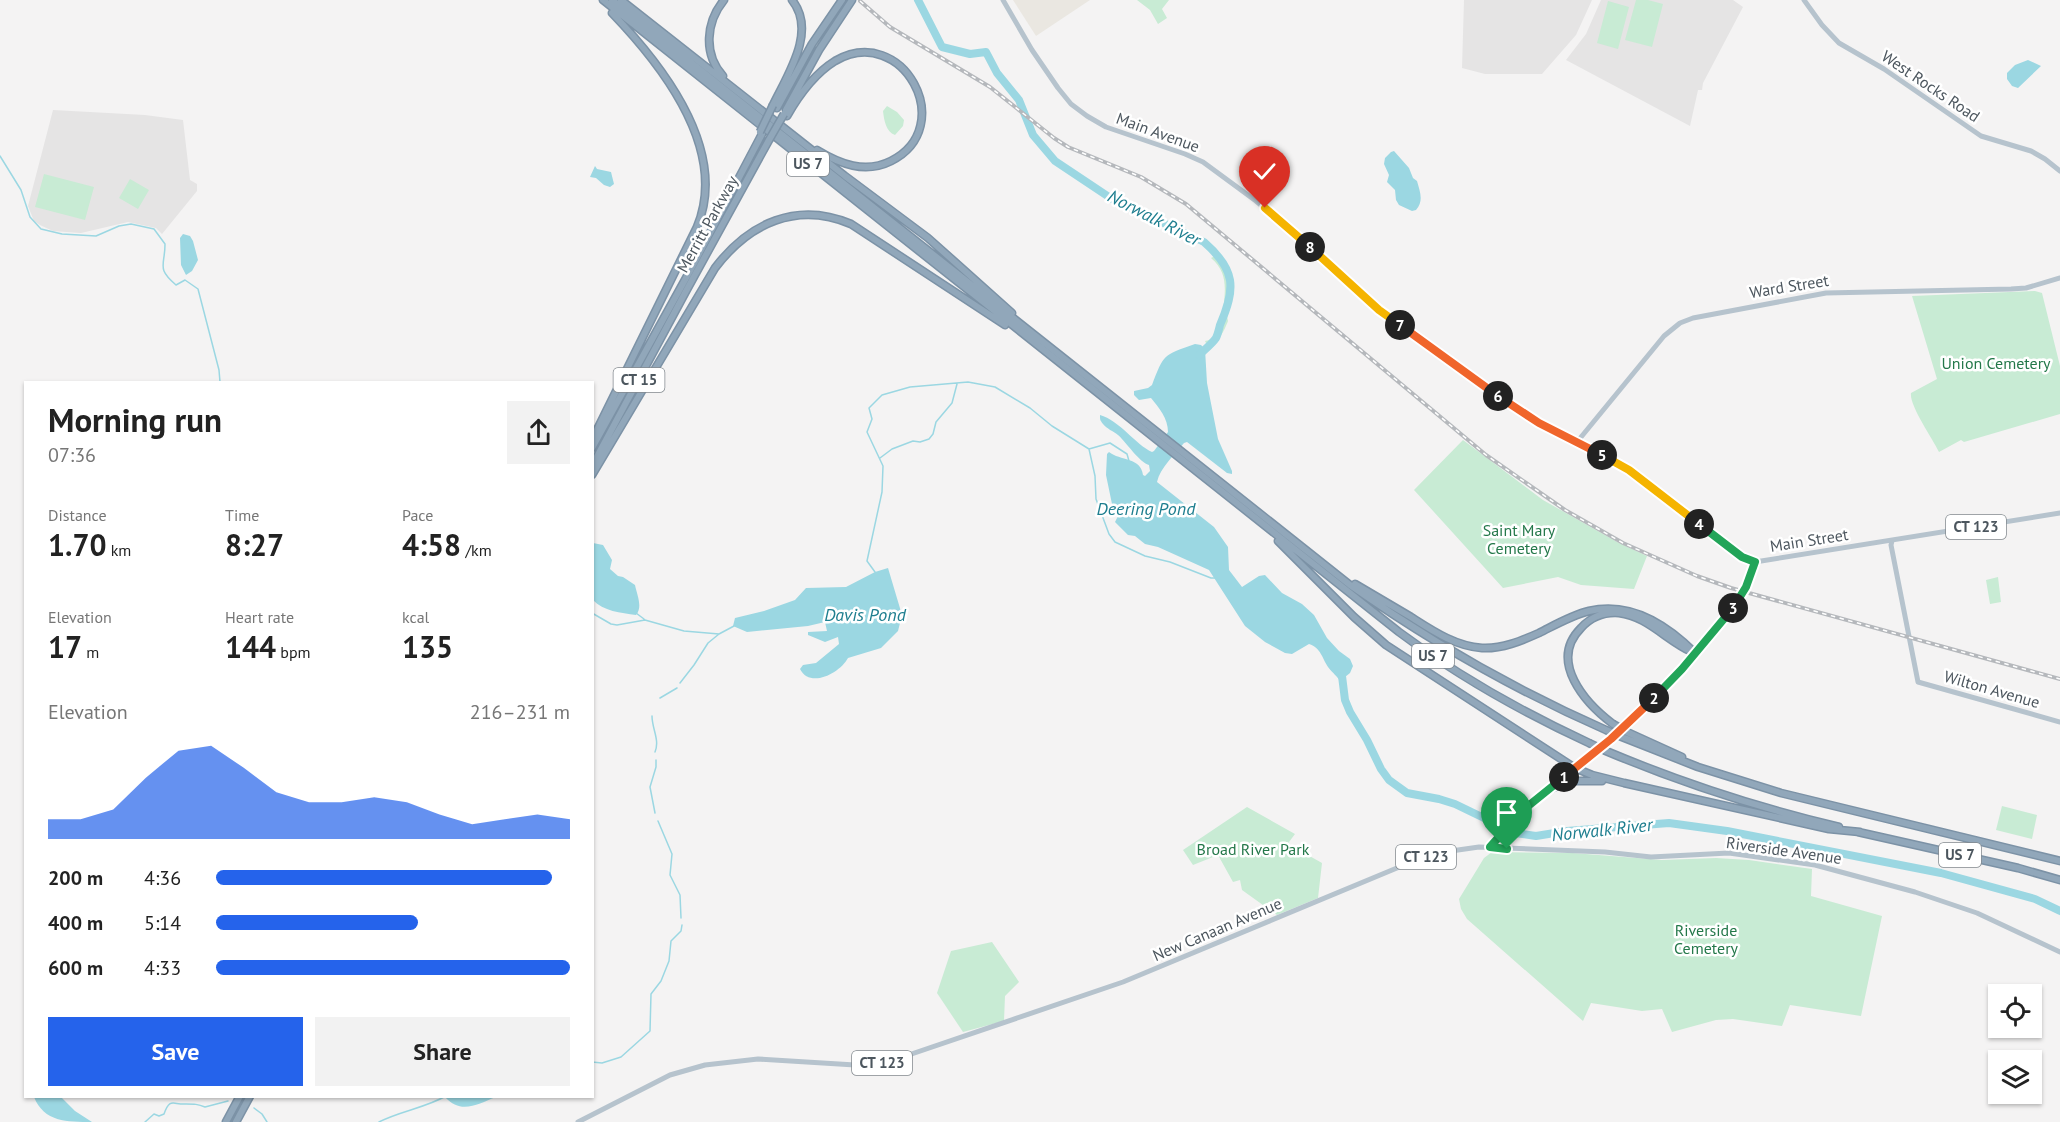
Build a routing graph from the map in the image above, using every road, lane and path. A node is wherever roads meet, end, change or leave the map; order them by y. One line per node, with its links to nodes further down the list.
1 (598, 0): 22 (highway)
2 (603, 0): 19 (highway, US 7)
3 (612, 0): 19 (highway, US 7)
4 (621, 0): 11 (highway)
5 (724, 0): 11 (highway)
6 (792, 0): 12 (highway)
7 (842, 0): 12 (highway, Merritt Parkway / CT 15)
8 (852, 0): 13 (highway)
9 (1003, 0): 21 (main road, Main Avenue)
10 (1804, 0): 15 (main road, West Rocks Road)
11 (750, 101): 14 (highway)
12 (775, 106): 16 (highway, Merritt Parkway / CT 15, bridge)
13 (785, 115): 14 (highway); 16 (highway, Merritt Parkway / CT 15, bridge)
14 (775, 121): 19 (highway)
15 (2060, 171)
16 (691, 276): 18 (highway, Merritt Parkway / CT 15)
17 (2060, 278): 24 (main road, Ward Street)
18 (682, 291): 25 (highway, Merritt Parkway / CT 15); 27 (highway, Merritt Parkway / CT 15)
19 (1017, 326): 20 (highway); 20 (highway); 28 (highway)
20 (1032, 338): 23 (highway); 23 (highway)
21 (1472, 377): 24 (main road, Main Street)
22 (594, 436)
23 (1156, 436): 26 (highway)
24 (1577, 442): 33 (main road, Main Street)
25 (594, 445)
26 (1181, 455): 31 (highway); 32 (highway)
27 (594, 462)
28 (594, 472)
29 (2060, 513): 30 (main road, Main Street / CT 123)
30 (1892, 540): 33 (main road, Main Street / CT 123); 35 (main road, Wilton Avenue)
31 (1288, 547): 37 (highway); 40 (highway, US 7, bridge)
32 (1318, 559): 34 (highway); 36 (highway, US 7, bridge)
33 (1755, 562): 34 (main road)
34 (1695, 653): 36 (highway, bridge); 37 (main road)
35 (2060, 722)
36 (1625, 735): 42 (highway, US 7)
37 (1575, 768): 38 (highway); 39 (main road)
38 (1624, 783): 39 (highway); 40 (highway)
39 (1547, 791): 41 (main road)
40 (1860, 832): 45 (highway, US 7)
41 (1490, 847): 46 (main road, Riverside Avenue); 51 (main road, New Canaan Avenue / CT 123)
42 (2035, 854): 43 (highway); 44 (highway, US 7)
43 (2060, 856)
44 (2060, 861)
45 (2060, 880)
46 (2060, 952)
47 (239, 1098): 49 (highway)
48 (249, 1098): 50 (highway)
49 (226, 1122)
50 (236, 1122)
51 (578, 1122)

